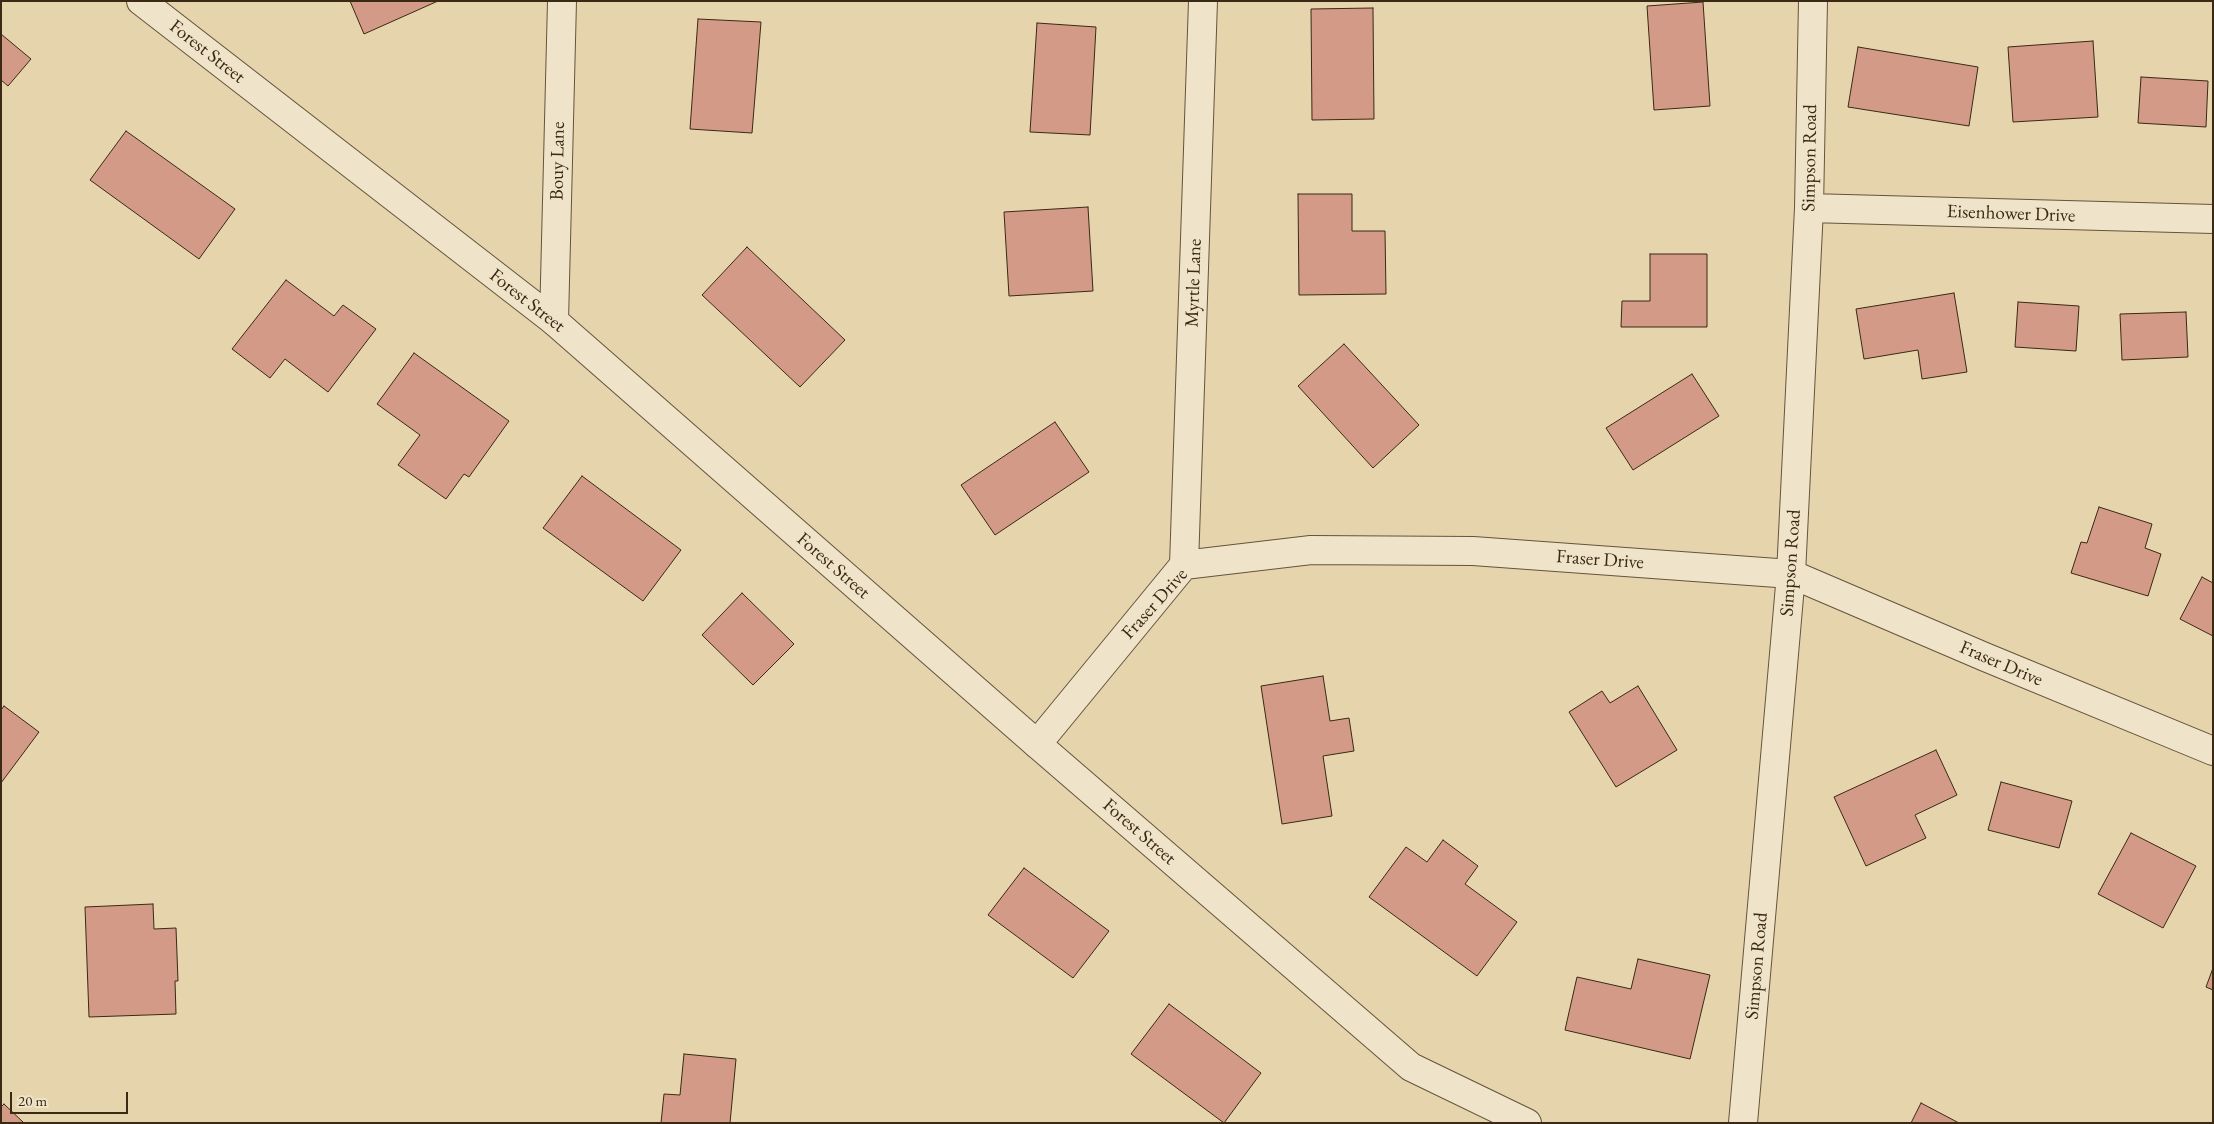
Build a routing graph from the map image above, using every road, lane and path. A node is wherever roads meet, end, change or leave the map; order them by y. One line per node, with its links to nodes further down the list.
1 (141, 1): 7 (street, Forest Street)
2 (562, 1): 7 (street, Bouy Lane)
3 (1203, 1): 8 (street, Myrtle Lane)
4 (1813, 1): 5 (street, Simpson Road)
5 (1810, 208): 6 (street, Eisenhower Drive); 9 (street, Simpson Road)
6 (2213, 219)
7 (554, 321): 10 (street, Forest Street)
8 (1184, 565): 9 (street, Fraser Drive); 10 (street, Fraser Drive)
9 (1791, 574): 11 (street, Fraser Drive); 13 (street, Simpson Road)
10 (1037, 744): 12 (street, Forest Street)
11 (2213, 751)
12 (1527, 1123)
13 (1744, 1123)

